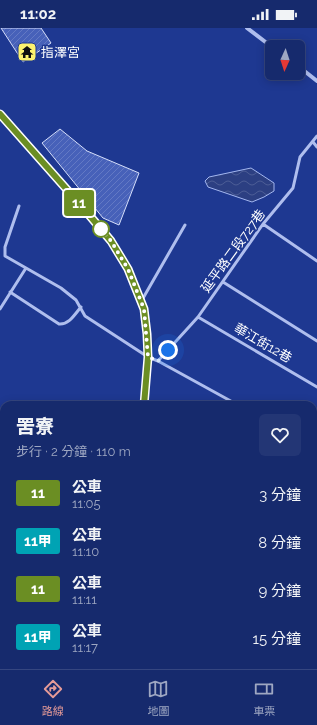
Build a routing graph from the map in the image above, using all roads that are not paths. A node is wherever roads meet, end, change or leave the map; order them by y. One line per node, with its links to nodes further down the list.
1 (247, 28): 2 (street)
2 (265, 42)
3 (305, 72): 4 (street)
4 (317, 81)
5 (0, 114): 16 (street)
6 (317, 136): 7 (lane, 延平路二段727巷)
7 (313, 142): 8 (lane); 10 (lane, 延平路二段727巷)
8 (317, 147)
9 (19, 206): 13 (lane)
10 (263, 224): 12 (lane); 14 (lane, 延平路二段727巷)
11 (185, 225): 16 (lane)
12 (317, 260)
13 (26, 268): 15 (lane); 17 (lane)
14 (222, 282): 19 (lane, 延平路二段727巷); 20 (lane)
15 (10, 292): 17 (lane); 18 (lane)
16 (141, 301): 21 (street)
17 (81, 307): 21 (lane)
18 (0, 309)
19 (198, 317): 22 (lane, 延平路二段727巷); 23 (lane, 華江街12巷)
20 (317, 341)
21 (148, 357): 22 (lane); 24 (street)
22 (158, 361): 25 (lane)
23 (317, 387)
24 (144, 401)
25 (231, 401)

